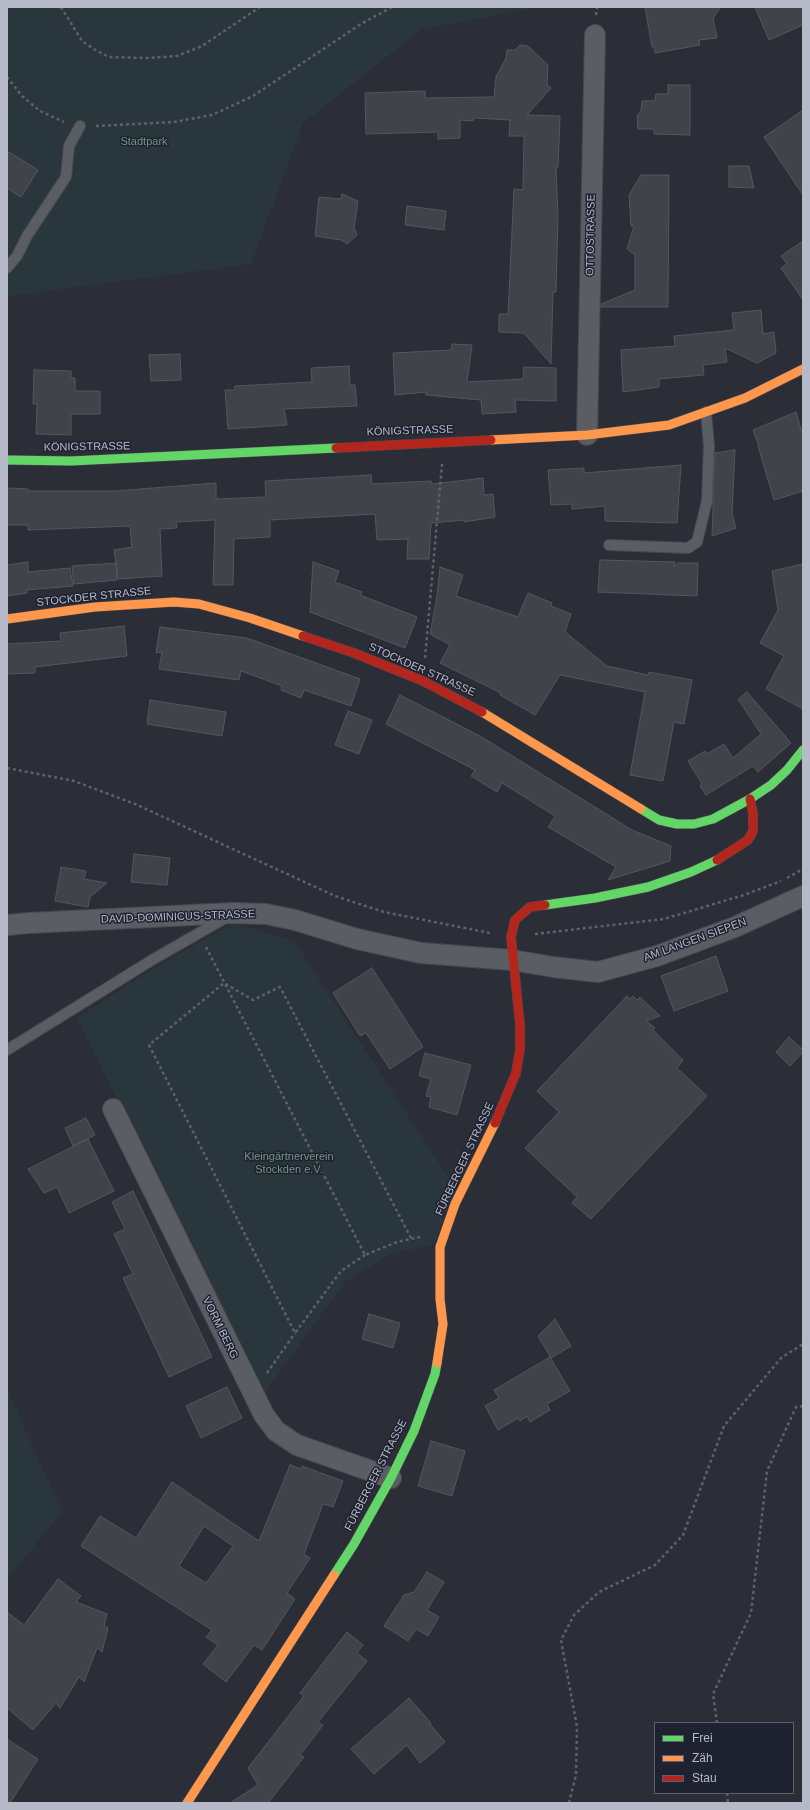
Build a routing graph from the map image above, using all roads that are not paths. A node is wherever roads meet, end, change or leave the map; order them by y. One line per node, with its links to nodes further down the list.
1 (595, 35): 6 (street, OTTOSTRASSE)
2 (80, 126): 3 (lane)
3 (7, 268)
4 (803, 368): 5 (street, KÖNIGSTRASSE)
5 (706, 412): 6 (street, KÖNIGSTRASSE); 8 (lane)
6 (587, 435): 7 (street, KÖNIGSTRASSE)
7 (7, 460)
8 (609, 546)
9 (7, 619): 11 (street, STOCKDER STRASSE)
10 (803, 750): 11 (street, STOCKDER STRASSE)
11 (750, 799): 15 (street, FÜRBERGER STRASSE)
12 (803, 896): 15 (street, AM LANGEN SIEPEN)
13 (233, 913): 14 (street, DAVID-DOMINICUS-STRASSE); 15 (street, DAVID-DOMINICUS-STRASSE); 16 (lane)
14 (7, 926)
15 (512, 960): 18 (street, FÜRBERGER STRASSE)
16 (7, 1050)
17 (113, 1109): 18 (street, VORM BERG)
18 (391, 1478): 19 (street, FÜRBERGER STRASSE)
19 (187, 1803)

